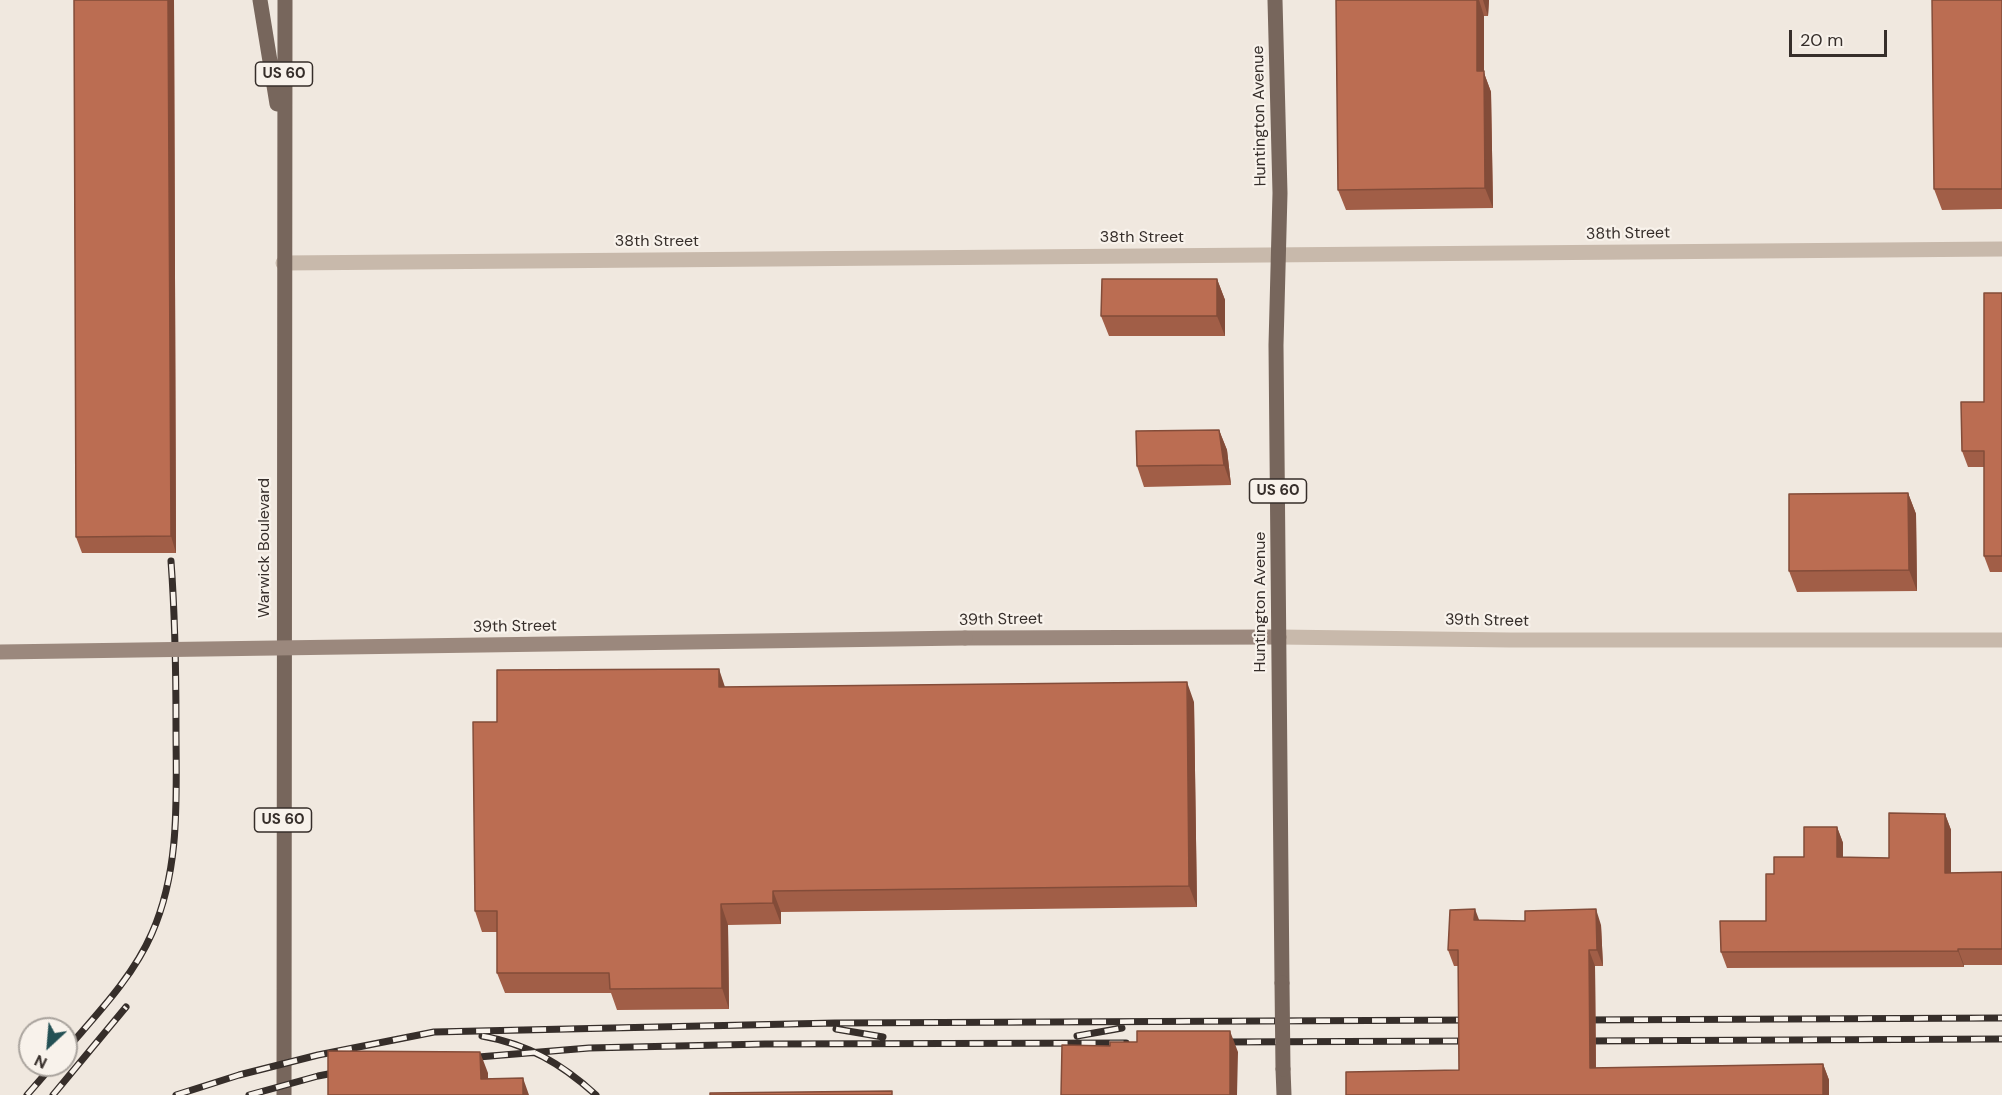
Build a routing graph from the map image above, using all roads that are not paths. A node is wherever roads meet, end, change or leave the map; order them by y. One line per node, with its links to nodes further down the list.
1 (260, 0): 4 (main road)
2 (285, 0): 4 (main road, Warwick Boulevard / US 60)
3 (1275, 0): 6 (main road, Huntington Avenue / US 60)
4 (284, 148): 7 (main road, Warwick Boulevard / US 60)
5 (2002, 249): 6 (street, 38th Street)
6 (1278, 255): 7 (street, 38th Street); 8 (main road, Huntington Avenue / US 60)
7 (283, 263): 11 (main road, Warwick Boulevard / US 60)
8 (1279, 637): 9 (street, 39th Street); 10 (main road, 39th Street, bridge); 12 (main road, Huntington Avenue / US 60, bridge)
9 (2002, 640)
10 (0, 652)
11 (284, 1095)
12 (1284, 1095)

